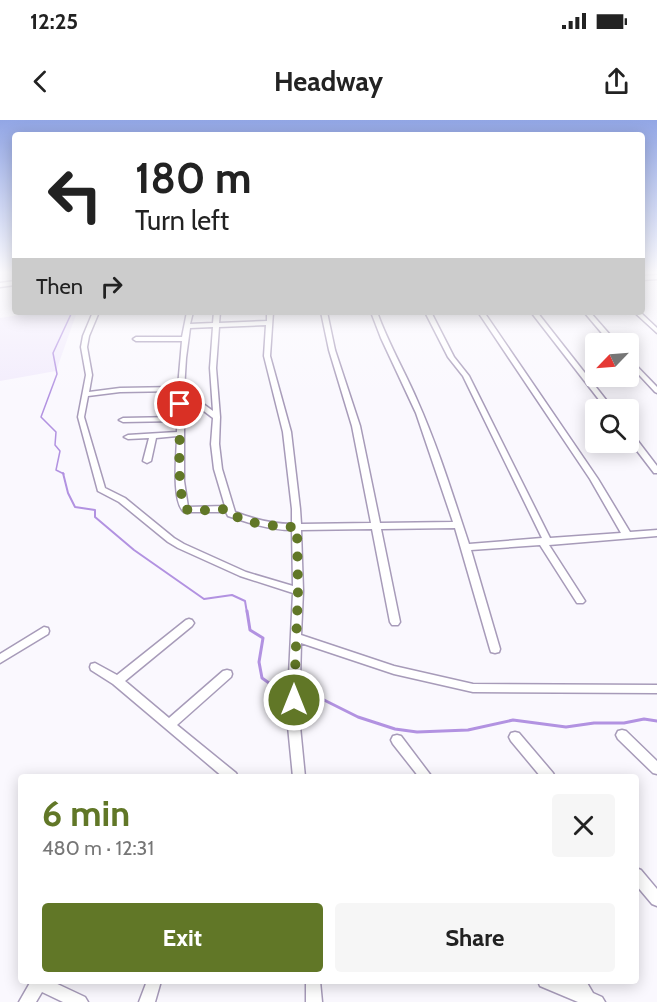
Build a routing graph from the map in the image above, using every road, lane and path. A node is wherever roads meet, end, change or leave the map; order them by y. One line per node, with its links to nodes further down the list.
1 (95, 315): 22 (street)
2 (189, 315): 14 (street)
3 (217, 315): 13 (street)
4 (269, 315): 12 (street)
5 (325, 315): 36 (street)
6 (375, 315): 34 (street)
7 (430, 315): 39 (street)
8 (483, 315): 38 (street)
9 (536, 315): 23 (street)
10 (590, 315): 16 (street)
11 (641, 315): 15 (street)
12 (268, 323): 13 (street); 35 (street)
13 (216, 325): 14 (street); 24 (street)
14 (187, 326): 18 (street)
15 (657, 331)
16 (605, 333)
17 (136, 339): 18 (street)
18 (184, 339): 20 (street)
19 (639, 371): 21 (street)
20 (179, 389): 22 (street); 24 (street); 25 (street)
21 (657, 391)
22 (87, 394): 41 (street)
23 (601, 399)
24 (217, 417): 33 (street)
25 (180, 419): 26 (street); 27 (street)
26 (123, 420)
27 (181, 434): 28 (street); 33 (street)
28 (153, 436): 29 (street); 31 (street)
29 (128, 437)
30 (639, 448): 32 (street)
31 (147, 461)
32 (657, 471)
33 (228, 509): 35 (street)
34 (459, 525): 36 (street); 40 (street)
35 (297, 527): 36 (street); 41 (street)
36 (375, 528): 43 (street)
37 (657, 532): 38 (street)
38 (627, 535): 39 (street)
39 (545, 542): 40 (street); 42 (street)
40 (466, 547): 47 (street)
41 (298, 591): 46 (street)
42 (580, 601)
43 (395, 622)
44 (189, 623): 51 (street)
45 (44, 631): 48 (street)
46 (297, 638): 52 (street); 59 (street)
47 (495, 649)
48 (0, 659)
49 (95, 667): 51 (street)
50 (227, 674): 53 (street)
51 (117, 681): 53 (street)
52 (657, 689)
53 (169, 725): 58 (street)
54 (622, 735): 57 (street)
55 (515, 737): 61 (street)
56 (397, 740): 60 (street)
57 (657, 769)
58 (228, 774)
59 (299, 774)
60 (424, 774)
61 (546, 774)
62 (639, 878): 63 (street)
63 (657, 899)
64 (39, 984): 71 (street)
65 (44, 984): 72 (street)
66 (153, 984): 73 (street)
67 (313, 984): 74 (street)
68 (552, 984): 70 (street)
69 (579, 984): 70 (street)
70 (592, 1000)
71 (27, 1002)
72 (80, 1002)
73 (147, 1002)
74 (314, 1002)

